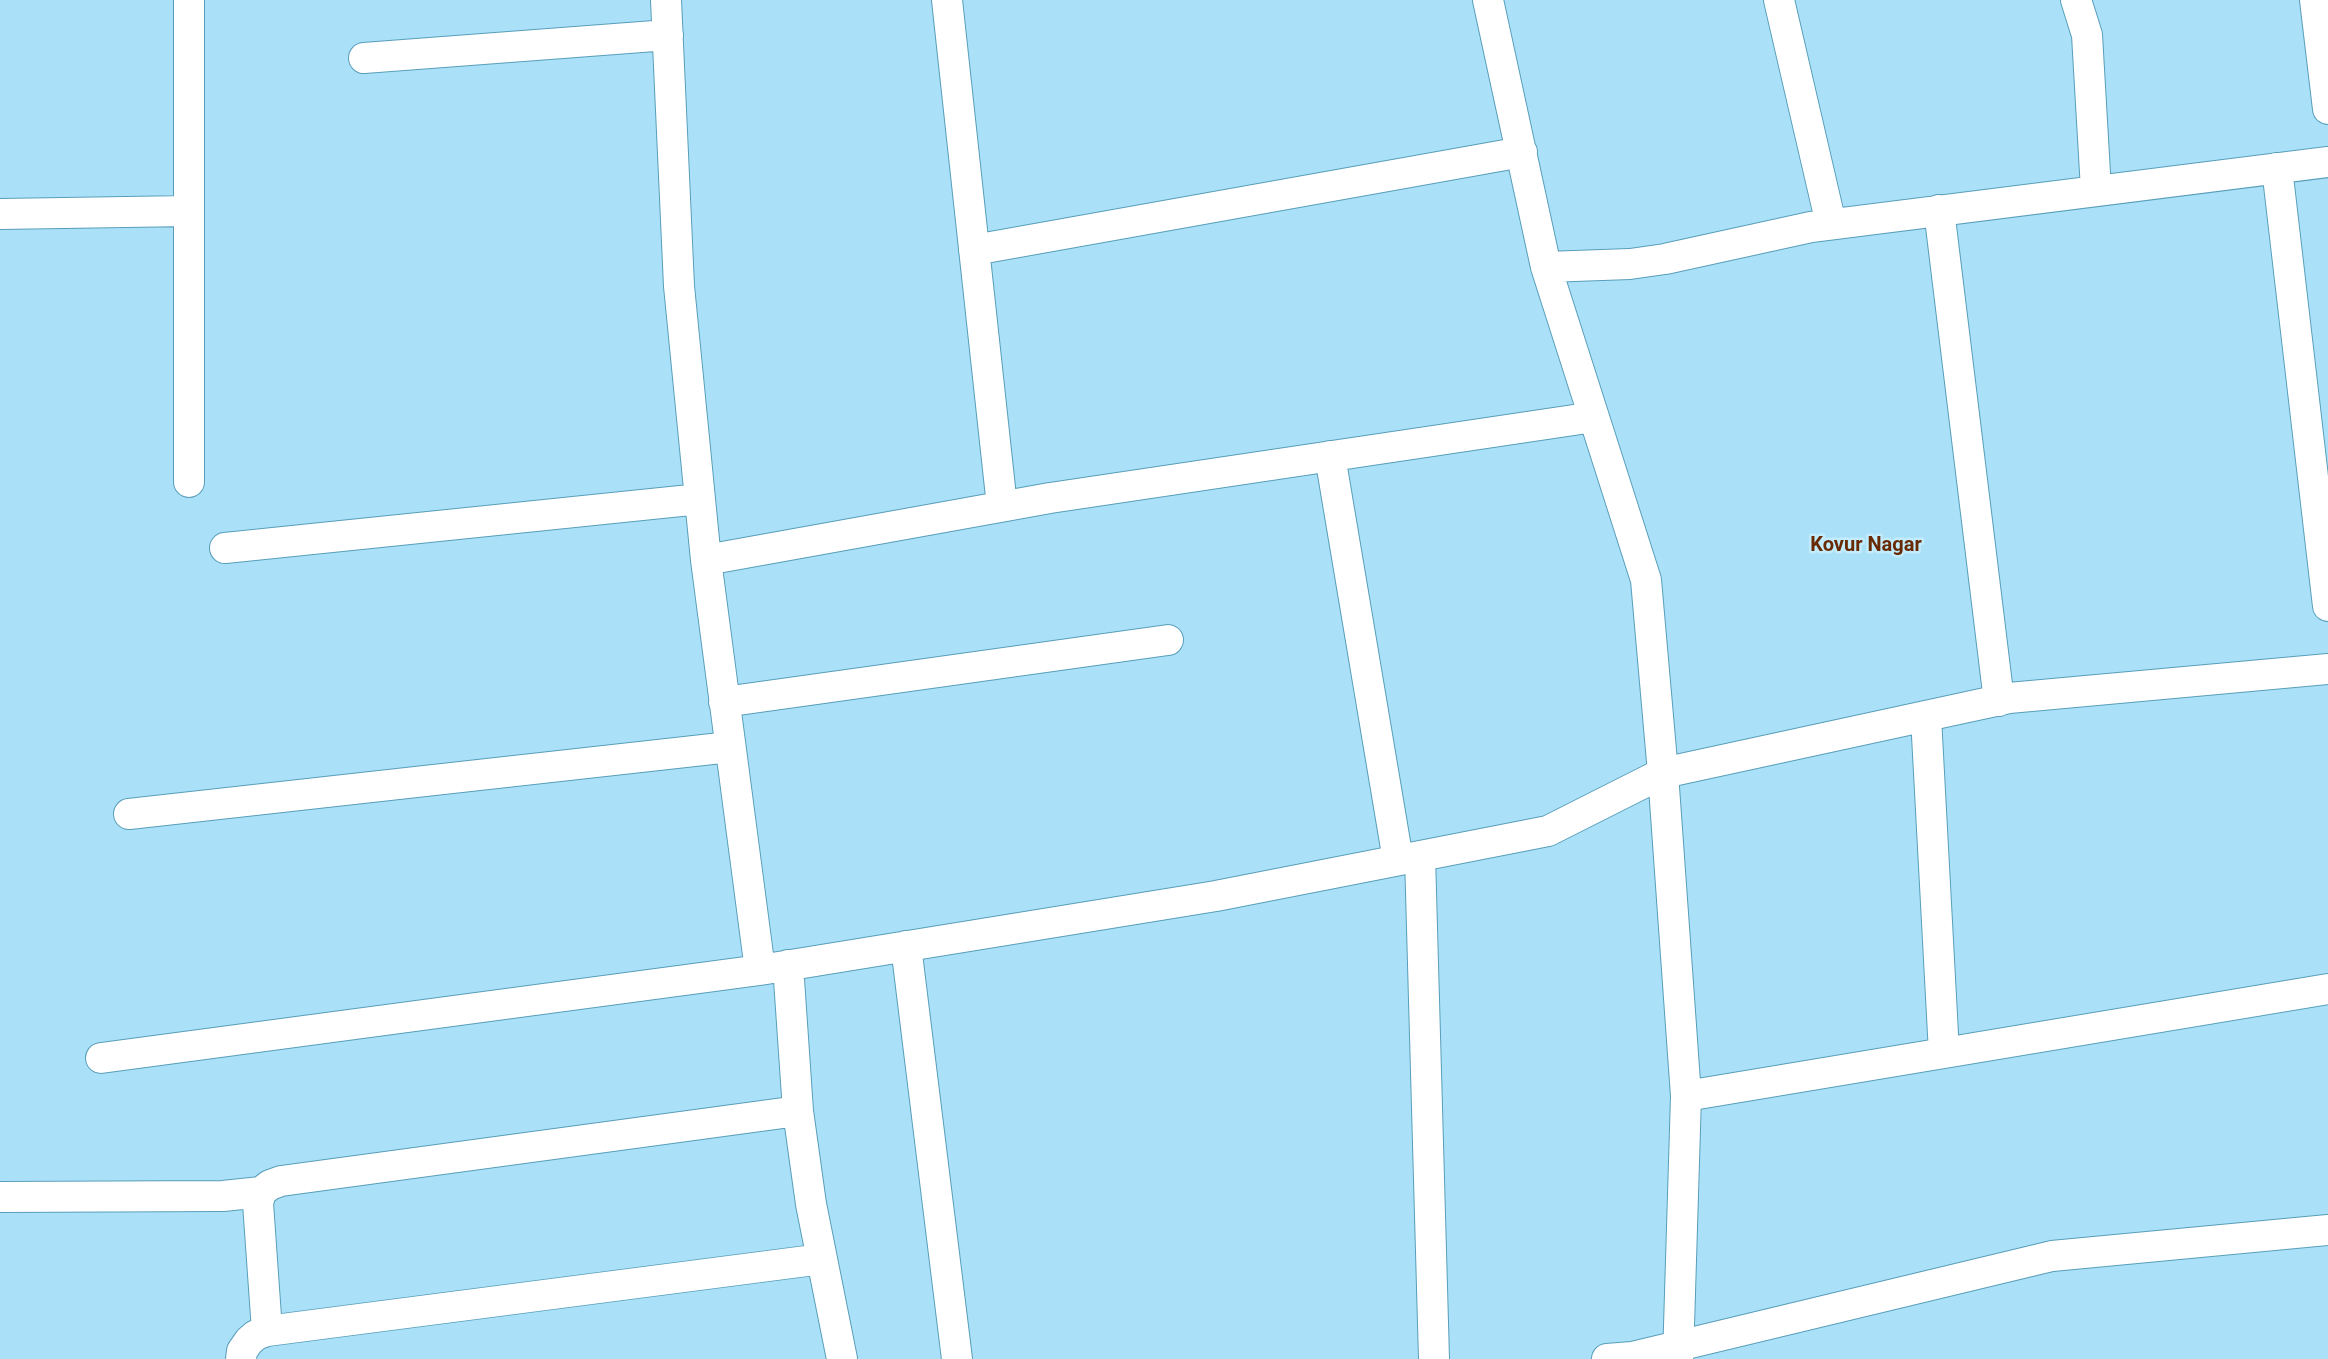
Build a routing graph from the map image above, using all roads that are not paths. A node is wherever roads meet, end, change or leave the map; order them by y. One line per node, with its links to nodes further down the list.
1 (189, 0): 16 (street)
2 (666, 0): 8 (street)
3 (947, 0): 19 (street)
4 (1488, 0): 11 (street)
5 (1779, 0): 18 (street)
6 (2076, 0): 14 (street)
7 (2315, 0): 10 (street)
8 (668, 35): 9 (street); 24 (street)
9 (364, 58)
10 (2328, 109)
11 (1521, 152): 19 (street); 20 (street)
12 (2328, 162): 13 (street)
13 (2277, 168): 14 (street); 28 (street)
14 (2096, 190): 15 (street)
15 (1939, 210): 18 (street); 31 (street)
16 (189, 211): 17 (street); 23 (street)
17 (0, 214)
18 (1831, 225): 20 (street)
19 (974, 250): 25 (street)
20 (1546, 267): 21 (street)
21 (1594, 417): 22 (street); 35 (street)
22 (1330, 456): 25 (street); 37 (street)
23 (189, 482)
24 (700, 499): 26 (street); 27 (street)
25 (1002, 506): 27 (street)
26 (225, 548)
27 (706, 560): 32 (street)
28 (2328, 606)
29 (1168, 640): 32 (street)
30 (2328, 669): 31 (street)
31 (1999, 701): 33 (street)
32 (724, 702): 34 (street)
33 (1926, 717): 35 (street); 41 (street)
34 (730, 747): 36 (street); 39 (street)
35 (1663, 773): 37 (street); 43 (street)
36 (129, 813)
37 (1409, 858): 38 (street); 54 (street)
38 (906, 946): 39 (street); 53 (street)
39 (774, 968): 42 (street); 44 (street)
40 (2328, 988): 41 (street)
41 (1944, 1053): 43 (street)
42 (101, 1058)
43 (1686, 1096): 50 (street)
44 (798, 1111): 45 (street); 48 (street)
45 (261, 1192): 46 (street); 49 (street)
46 (0, 1197)
47 (2328, 1230): 50 (street)
48 (822, 1259): 49 (street); 52 (street)
49 (267, 1331): 51 (street)
50 (1678, 1353): 55 (street)
51 (241, 1359)
52 (842, 1359)
53 (957, 1359)
54 (1434, 1359)
55 (1607, 1359)

